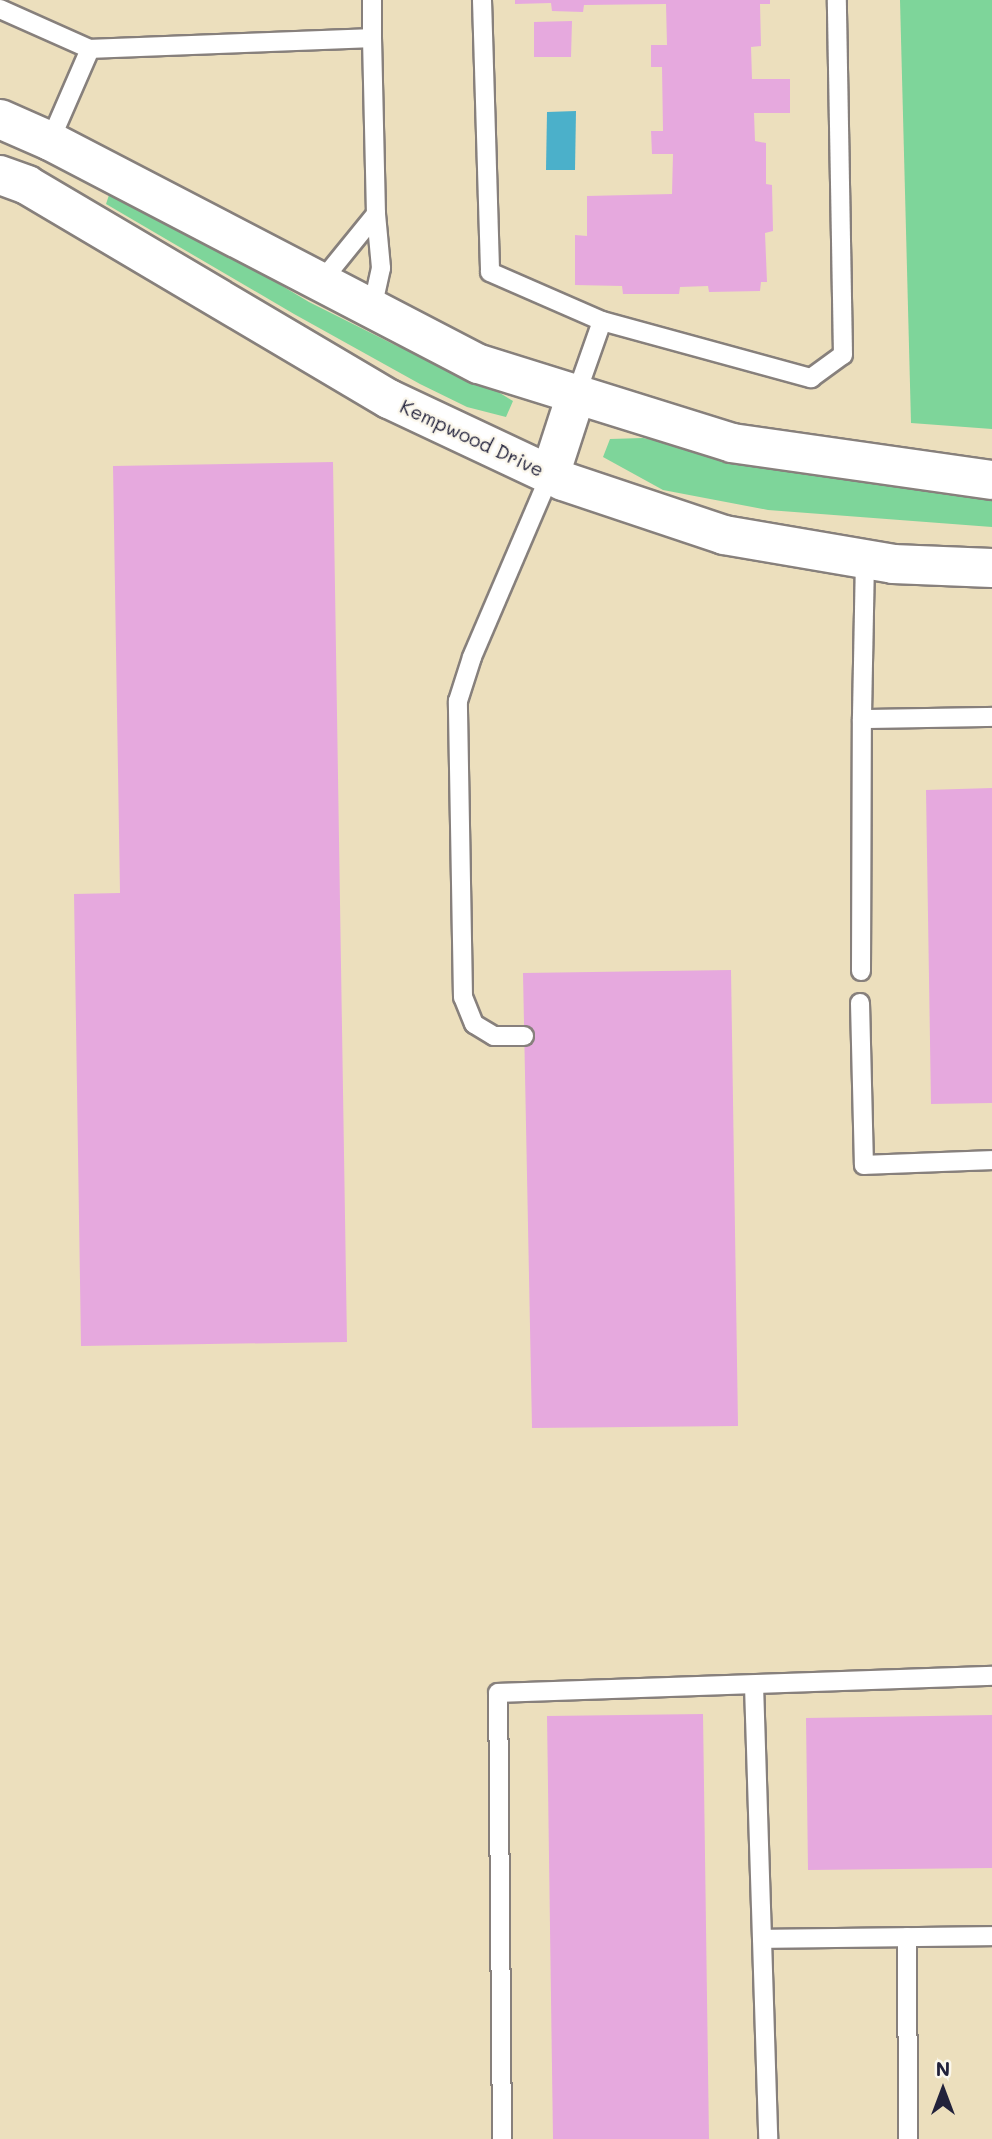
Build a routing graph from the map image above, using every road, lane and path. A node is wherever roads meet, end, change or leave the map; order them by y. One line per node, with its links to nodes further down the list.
1 (372, 0): 5 (lane)
2 (482, 0): 13 (lane)
3 (837, 0): 13 (lane)
4 (0, 9): 6 (lane)
5 (372, 38): 6 (lane); 10 (lane)
6 (90, 49): 8 (lane)
7 (0, 119): 8 (main road)
8 (50, 141): 11 (main road)
9 (0, 175): 15 (main road, Kempwood Drive)
10 (376, 214): 11 (lane); 12 (lane)
11 (320, 283): 12 (main road)
12 (372, 309): 14 (main road)
13 (602, 321): 14 (lane)
14 (576, 395): 15 (main road); 16 (main road)
15 (550, 475): 17 (main road, Kempwood Drive); 23 (lane)
16 (992, 480)
17 (865, 559): 18 (main road, Kempwood Drive); 20 (lane)
18 (992, 568)
19 (992, 717): 20 (lane)
20 (862, 719): 21 (lane)
21 (861, 971)
22 (860, 1003): 24 (lane)
23 (524, 1036)
24 (992, 1160)
25 (992, 1676): 26 (lane)
26 (754, 1685): 29 (lane); 30 (lane)
27 (992, 1936): 28 (lane)
28 (908, 1937): 29 (lane); 32 (lane)
29 (762, 1938): 31 (lane)
30 (502, 2139)
31 (768, 2139)
32 (908, 2139)

